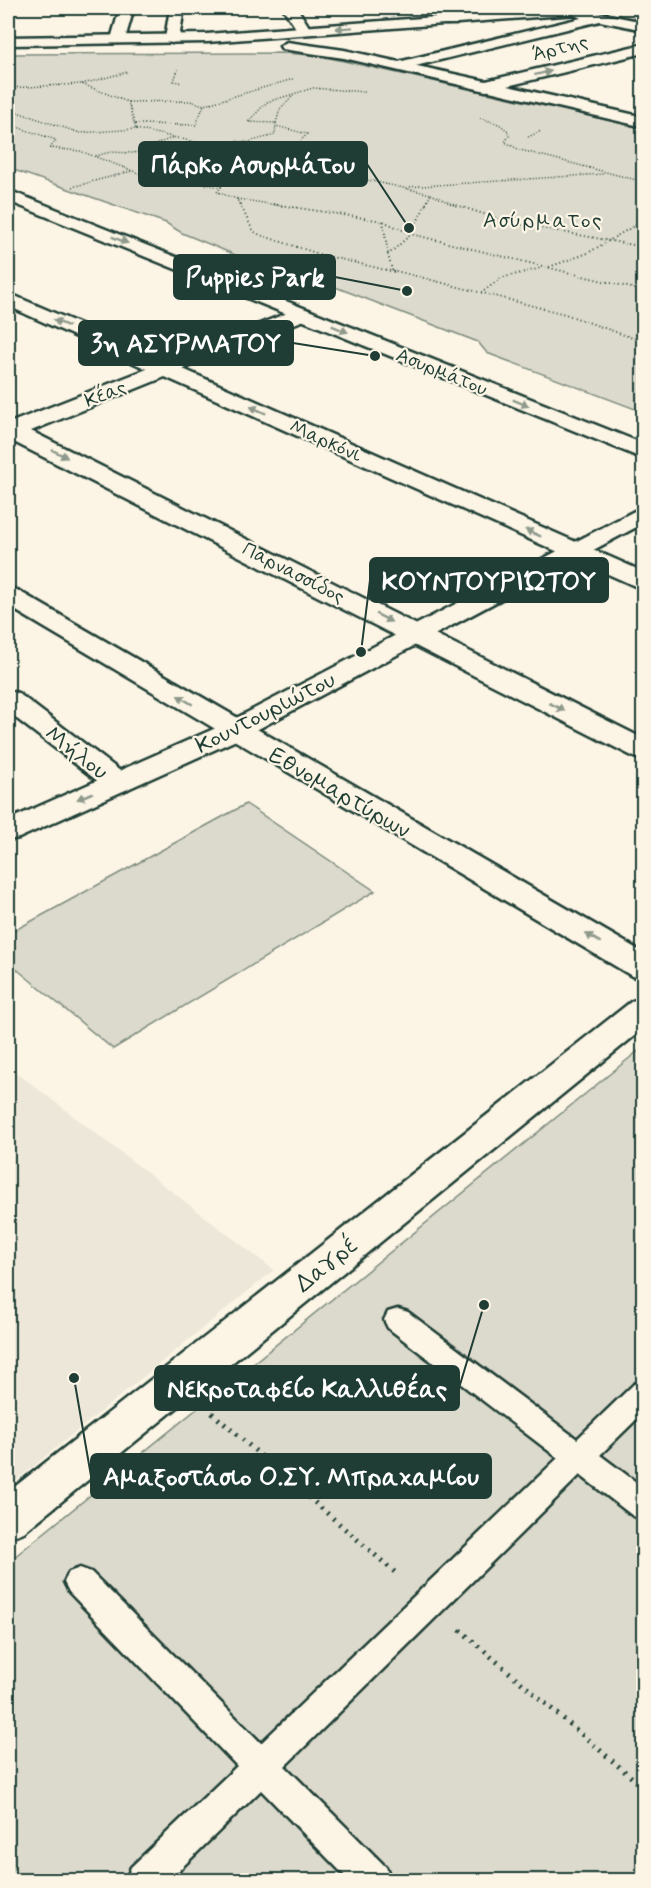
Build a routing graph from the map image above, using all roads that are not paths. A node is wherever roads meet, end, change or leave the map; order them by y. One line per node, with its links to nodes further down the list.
1 (127, 8): 10 (street)
2 (177, 8): 12 (street)
3 (290, 8): 9 (street)
4 (440, 8): 7 (street)
5 (566, 9): 6 (street); 7 (street)
6 (601, 13): 8 (street); 17 (street)
7 (451, 21): 9 (street, one-way to 9)
8 (644, 26)
9 (304, 30): 12 (street)
10 (118, 39): 11 (street); 13 (street)
11 (151, 39): 12 (street); 14 (street)
12 (172, 39)
13 (8, 41)
14 (276, 45): 15 (street); 17 (street)
15 (8, 48)
16 (644, 48): 18 (street, Άρτης, one-way to 16)
17 (399, 66): 18 (street)
18 (486, 86): 20 (street)
19 (633, 105): 20 (street)
20 (603, 113): 21 (street)
21 (644, 122)
22 (8, 180): 27 (street, Ασυρμάτου)
23 (8, 195): 25 (street, Ασυρμάτου, one-way to 25)
24 (8, 299): 26 (street, Μαρκόνι, one-way to 24)
25 (302, 314): 26 (street, Κέας); 29 (street, Ασυρμάτου, one-way to 29)
26 (166, 369): 28 (street, Κέας); 31 (street, Μαρκόνι, one-way to 26)
27 (579, 405)
28 (9, 430): 34 (street, Παρνασσίδος, one-way to 34)
29 (644, 452)
30 (644, 513): 31 (street, Κουντουριώτου)
31 (573, 551): 32 (street, Μαρκόνι); 34 (street, Κουντουριώτου)
32 (644, 582)
33 (8, 595): 36 (street, Εθνομαρτύρων, one-way to 33)
34 (416, 634): 36 (street, Κουντουριώτου); 37 (street, Παρνασσίδος, one-way to 37)
35 (8, 699): 38 (street, Μήλου)
36 (235, 730): 38 (street, Κουντουριώτου); 40 (street, Εθνομαρτύρων, one-way to 36)
37 (644, 751)
38 (118, 783): 39 (street, Κουντουριώτου, one-way to 39)
39 (8, 831)
40 (644, 968)
41 (644, 1009): 46 (street, Δαγρέ)
42 (398, 1320): 44 (lane)
43 (644, 1393): 44 (lane)
44 (579, 1457): 45 (lane); 48 (lane)
45 (644, 1506)
46 (8, 1518)
47 (80, 1582): 48 (lane)
48 (262, 1768): 49 (lane); 50 (lane)
49 (144, 1881)
50 (373, 1881)

